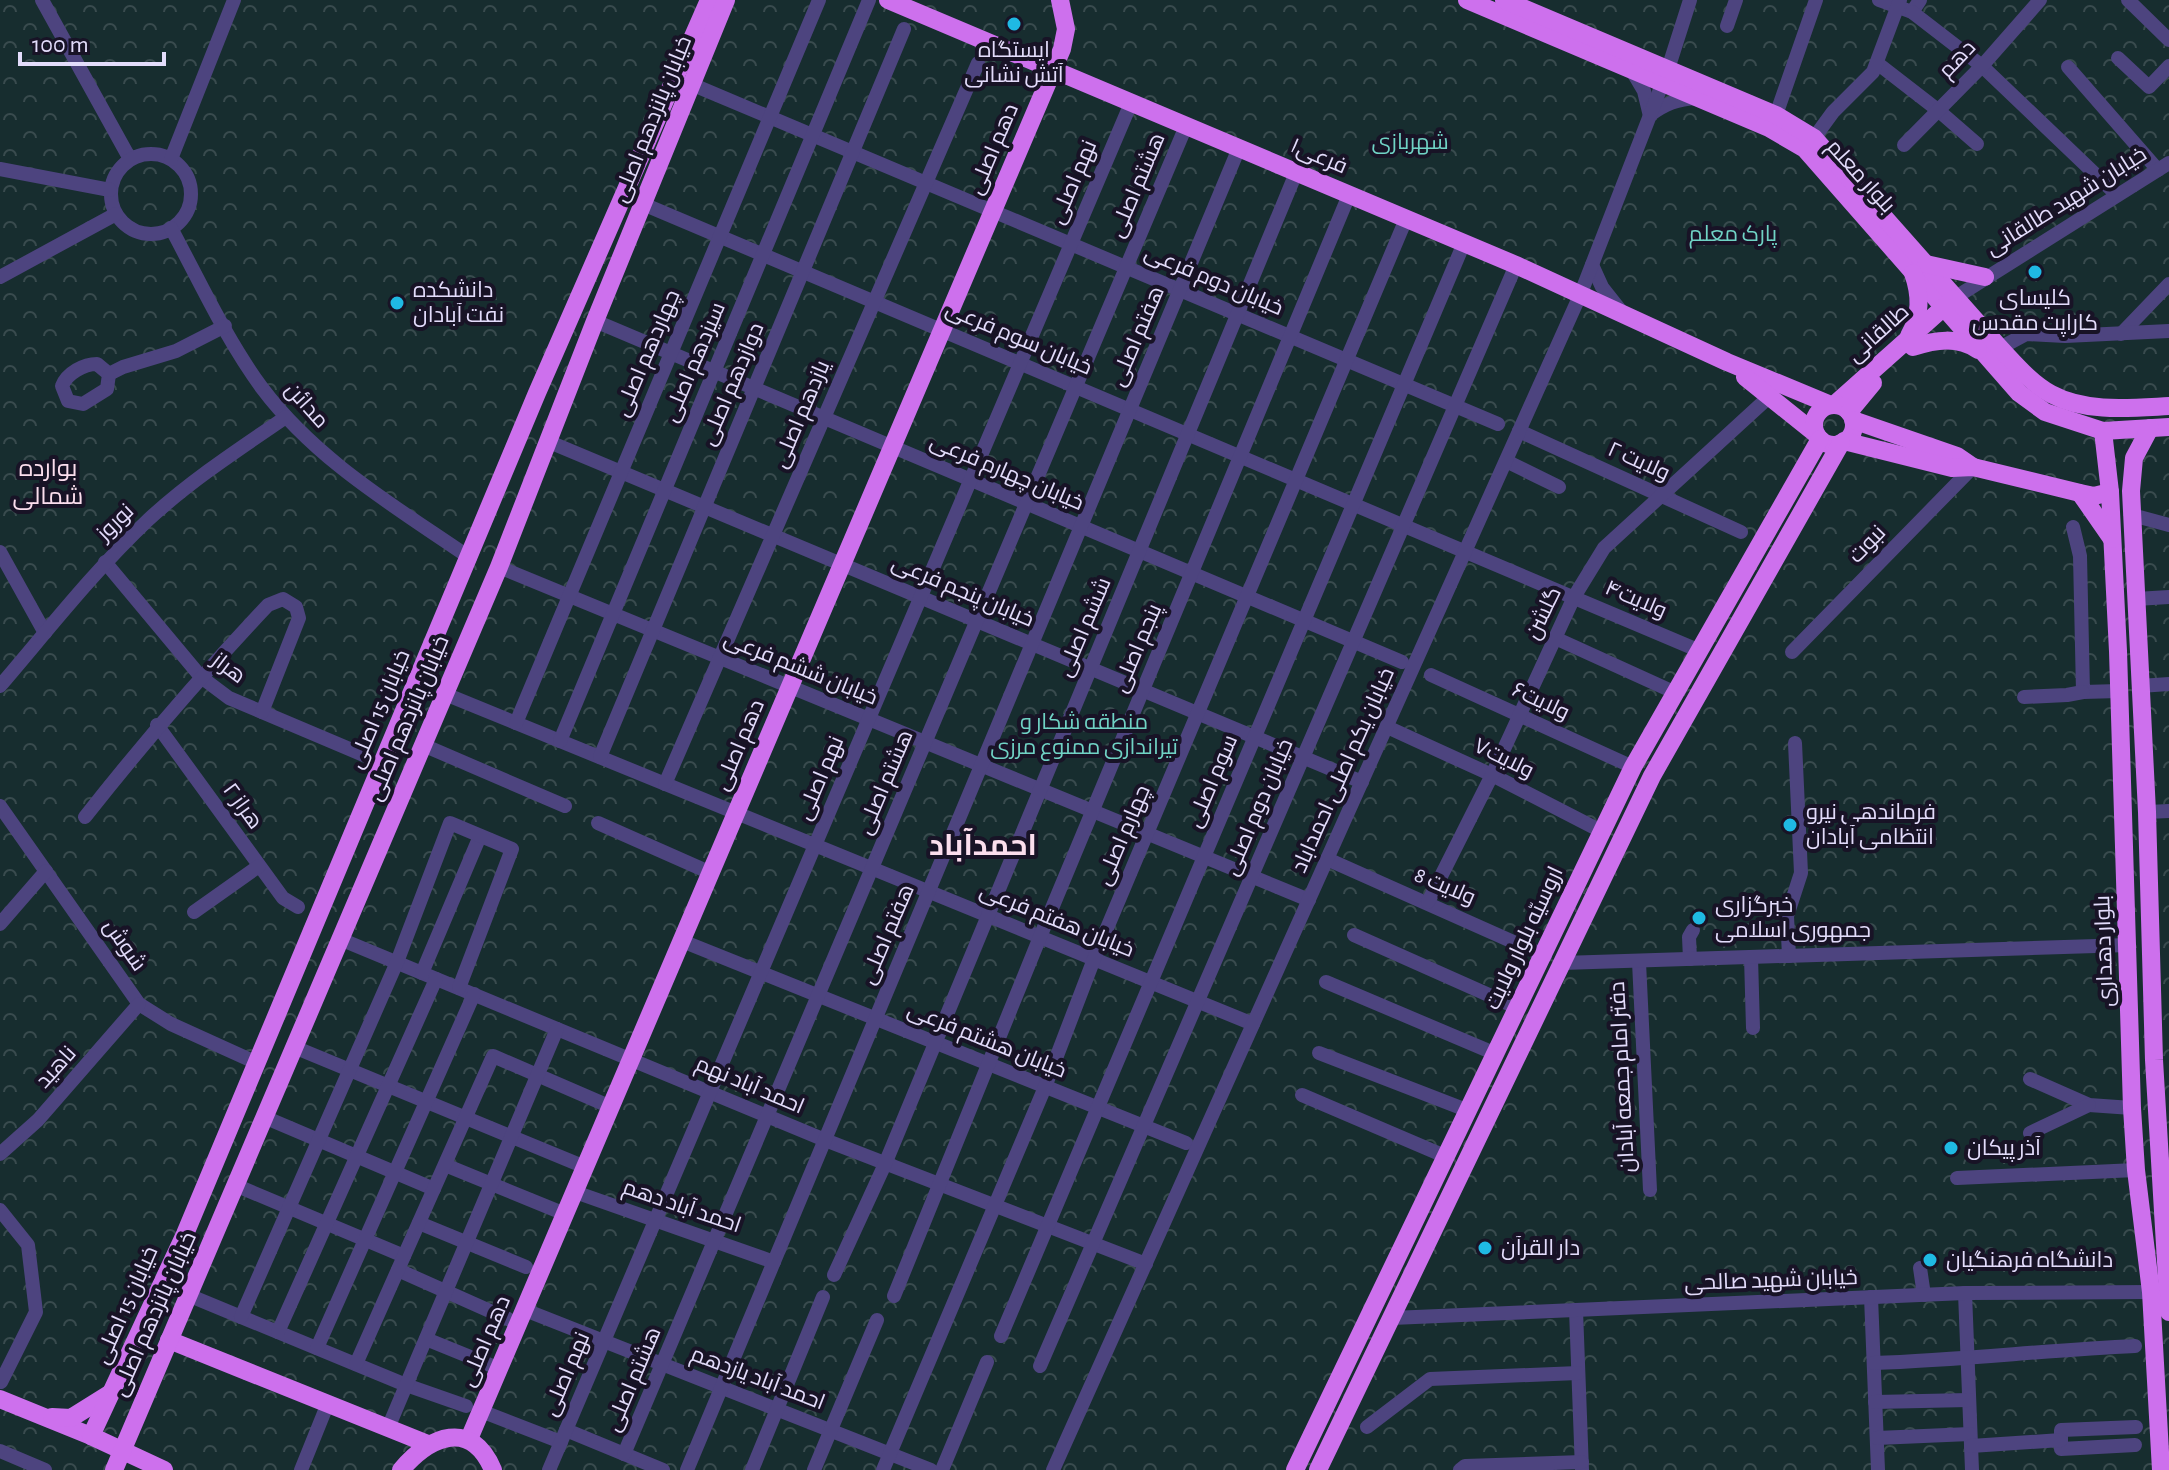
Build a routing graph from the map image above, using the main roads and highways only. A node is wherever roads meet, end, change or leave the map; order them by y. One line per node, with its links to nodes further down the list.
1 (709, 0): 16 (main road, خیابان 15 اصلی)
2 (726, 0): 17 (main road, خیابان پانزدهم اصلی)
3 (888, 0): 7 (main road, فرعی۱)
4 (1060, 0): 8 (main road, دهم اصلی)
5 (1467, 0): 9 (main road, بلوار معلم)
6 (1504, 0): 9 (main road, بلوار معلم)
7 (913, 5): 8 (main road, فرعی۱)
8 (1053, 70): 15 (main road, فرعی۱); 57 (main road, دهم اصلی)
9 (1666, 76): 10 (main road, بلوار معلم); 10 (main road, بلوار معلم)
10 (1919, 267): 11 (main road); 12 (main road, بلوار معلم); 13 (main road)
11 (1985, 277)
12 (1953, 305): 13 (main road, طالقانی); 14 (main road, بلوار معلم)
13 (1909, 344): 14 (main road); 20 (main road, طالقانی)
14 (1995, 353): 19 (main road, بلوار معلم); 23 (main road, بلوار معلم)
15 (1727, 362): 20 (main road); 24 (main road)
16 (537, 393): 17 (main road); 36 (main road, خیابان 15 اصلی)
17 (564, 399): 37 (main road, خیابان پانزدهم اصلی)
18 (2169, 406): 19 (main road, بلوار معلم)
19 (2119, 408): 23 (main road)
20 (1842, 410): 24 (main road); 25 (main road); 26 (main road)
21 (2169, 427): 22 (main road, بلوار معلم)
22 (2150, 428): 23 (main road, بلوار معلم); 31 (main road)
23 (2103, 431): 27 (main road, بلوار دهداری)
24 (1818, 437): 25 (main road); 32 (main road, اروسیّه بلوار ولایت)
25 (1843, 442): 26 (main road); 33 (main road, اروسیّه بلوار ولایت)
26 (1973, 467): 28 (main road)
27 (2110, 492): 28 (main road); 29 (main road, بلوار دهداری)
28 (2080, 493): 29 (main road)
29 (2112, 539): 30 (main road, بلوار دهداری)
30 (2118, 651): 31 (main road); 40 (main road, بلوار دهداری)
31 (2138, 651): 39 (main road)
32 (1633, 767): 33 (main road); 34 (main road, اروسیّه بلوار ولایت)
33 (1652, 776): 35 (main road, اروسیّه بلوار ولایت)
34 (1623, 790): 35 (main road); 38 (main road, اروسیّه بلوار ولایت)
35 (1641, 799): 38 (main road, اروسیّه بلوار ولایت)
36 (351, 836): 37 (main road); 47 (main road, خیابان 15 اصلی)
37 (379, 849): 48 (main road, خیابان پانزدهم اصلی)
38 (1553, 960): 43 (main road, اروسیّه بلوار ولایت); 44 (main road, اروسیّه بلوار ولایت)
39 (2154, 1060): 40 (main road); 41 (main road)
40 (2131, 1062): 42 (main road, بلوار دهداری)
41 (2156, 1090): 42 (main road); 51 (main road)
42 (2132, 1099): 66 (main road, بلوار دهداری)
43 (1459, 1131): 44 (main road); 45 (main road, اروسیّه بلوار ولایت)
44 (1477, 1140): 46 (main road, اروسیّه بلوار ولایت)
45 (1445, 1161): 46 (main road); 64 (main road, اروسیّه بلوار ولایت)
46 (1460, 1176): 65 (main road, اروسیّه بلوار ولایت)
47 (185, 1234): 48 (main road); 49 (main road, خیابان 15 اصلی)
48 (211, 1245): 50 (main road, خیابان پانزدهم اصلی)
49 (166, 1275): 50 (main road); 54 (main road, خیابان 15 اصلی)
50 (189, 1292): 52 (main road, خیابان پانزدهم اصلی)
51 (2169, 1312)
52 (169, 1340): 58 (main road); 59 (main road, خیابان پانزدهم اصلی)
53 (1, 1390): 55 (main road)
54 (113, 1391): 55 (main road); 56 (main road, خیابان 15 اصلی)
55 (40, 1416): 56 (main road)
56 (91, 1436): 59 (main road)
57 (469, 1439): 58 (main road); 63 (main road)
58 (428, 1444): 62 (main road)
59 (121, 1450): 60 (main road, خیابان پانزدهم اصلی); 61 (main road)
60 (114, 1470)
61 (164, 1470)
62 (401, 1470)
63 (493, 1470)
64 (1295, 1470)
65 (1318, 1470)
66 (2161, 1470)

